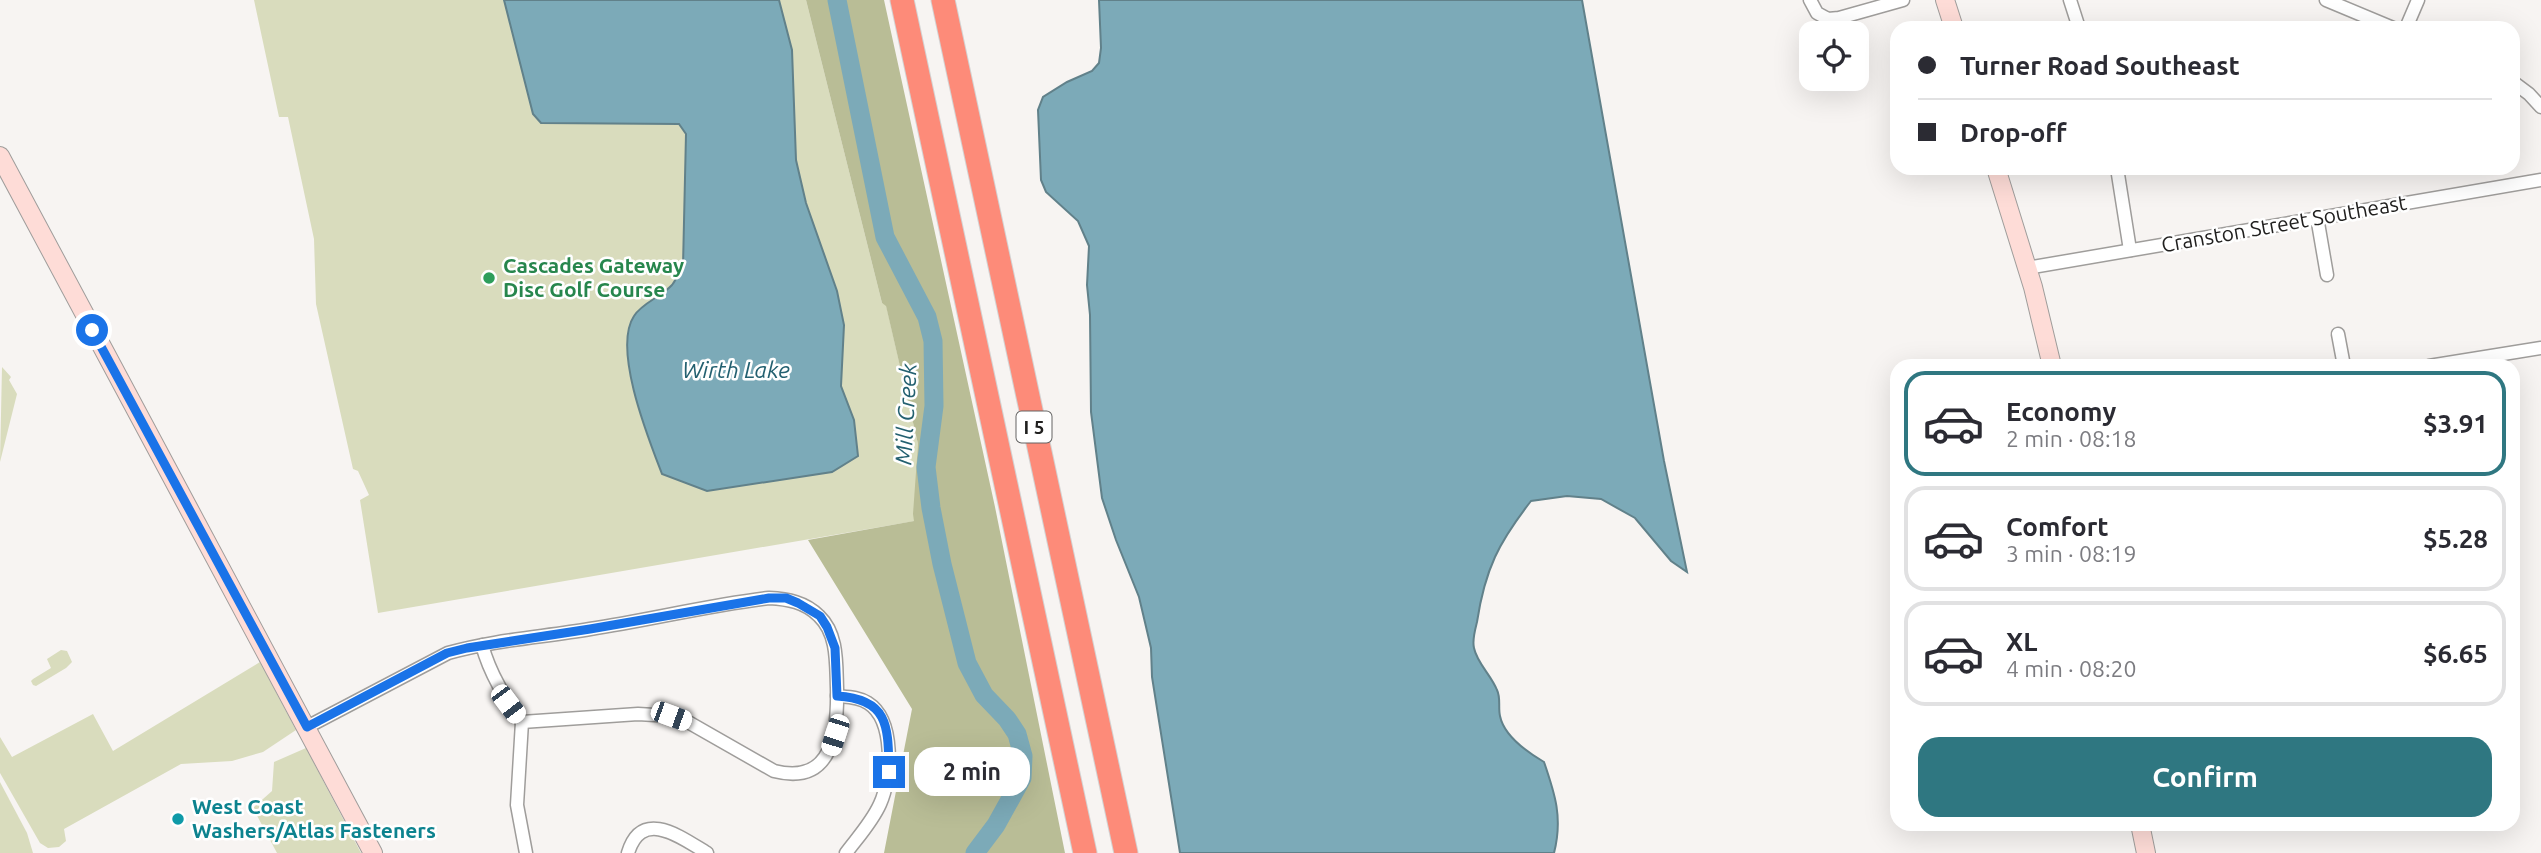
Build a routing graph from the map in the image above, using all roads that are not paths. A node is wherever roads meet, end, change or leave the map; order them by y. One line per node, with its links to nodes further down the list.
1 (902, 0): 38 (highway, I 5)
2 (943, 0): 39 (highway, I 5)
3 (1810, 0): 4 (street)
4 (1903, 0)
5 (1945, 0): 9 (main road)
6 (2070, 0): 10 (street)
7 (2326, 0): 11 (street)
8 (2418, 0): 12 (street)
9 (1952, 21)
10 (2077, 21)
11 (2376, 21)
12 (2409, 21)
13 (2520, 87): 14 (street)
14 (2541, 107)
15 (0, 156): 31 (main road)
16 (1998, 175): 21 (main road)
17 (2118, 175): 20 (street)
18 (2541, 180): 19 (street, Cranston Street Southeast)
19 (2318, 217): 20 (street, Cranston Street Southeast); 22 (street)
20 (2130, 250): 21 (street, Cranston Street Southeast)
21 (2027, 268): 25 (main road)
22 (2327, 275)
23 (2338, 334): 26 (street)
24 (2541, 348): 27 (street)
25 (2050, 359)
26 (2343, 359)
27 (2473, 359)
28 (482, 645): 29 (street); 30 (street); 31 (street)
29 (837, 696): 30 (street); 37 (street)
30 (522, 722): 34 (street)
31 (307, 727): 33 (main road)
32 (2141, 831): 40 (main road)
33 (373, 853)
34 (526, 853)
35 (628, 853): 36 (street)
36 (707, 853)
37 (846, 853)
38 (1085, 853)
39 (1126, 853)
40 (2146, 853)

